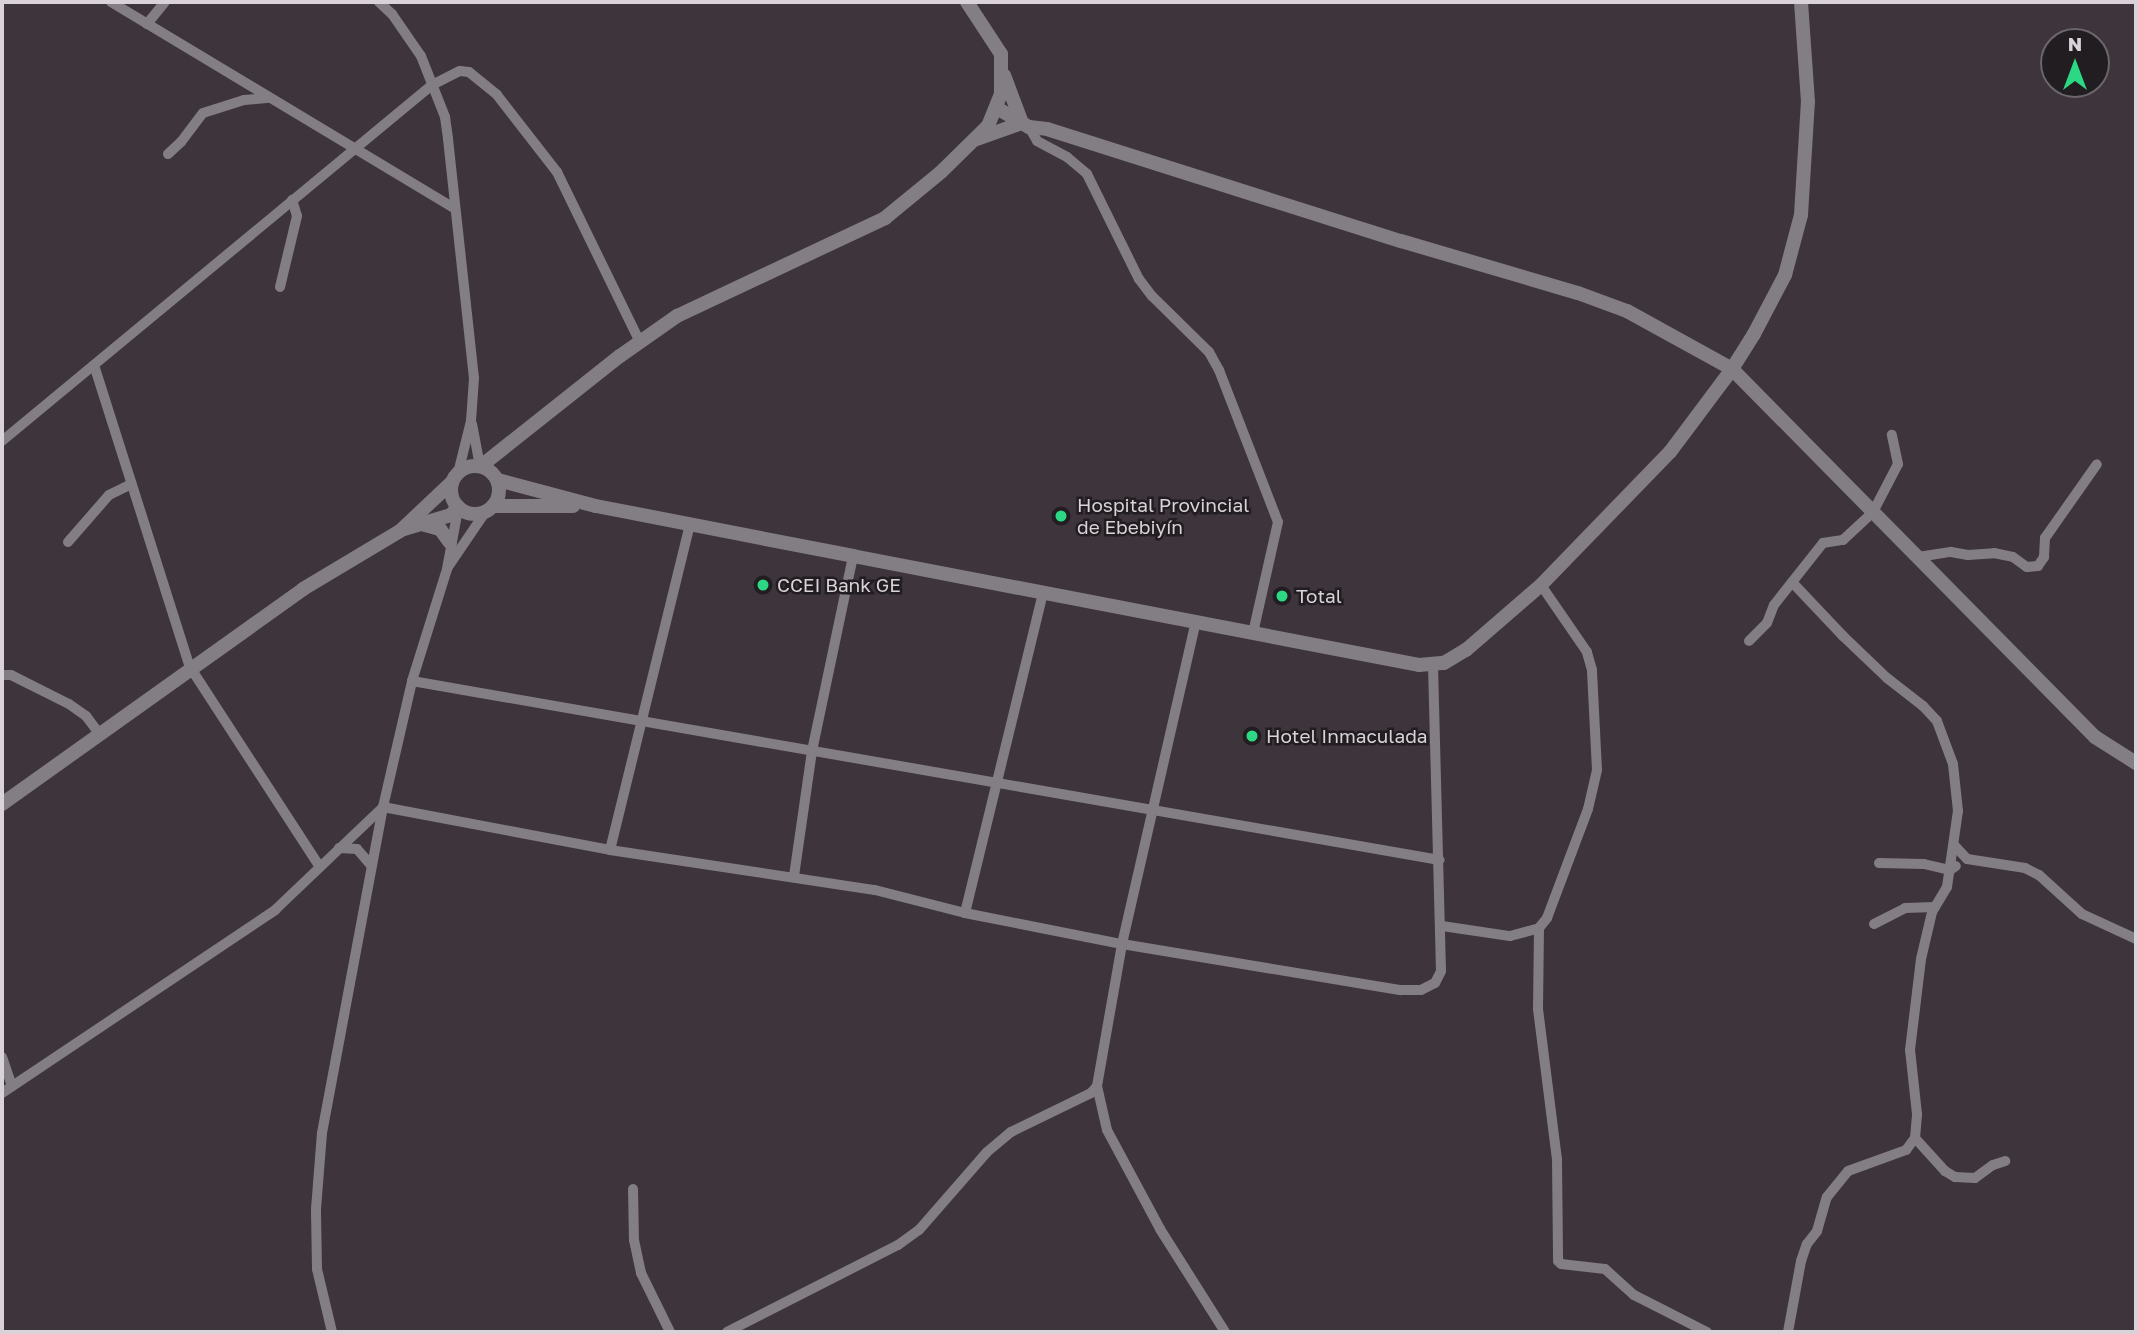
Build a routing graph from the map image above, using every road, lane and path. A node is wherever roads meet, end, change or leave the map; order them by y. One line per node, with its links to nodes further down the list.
1 (111, 2): 6 (street)
2 (165, 2): 6 (street)
3 (379, 2): 8 (street)
4 (967, 2): 7 (street)
5 (1801, 2): 20 (street)
6 (146, 24): 9 (street)
7 (1003, 72): 10 (street); 11 (street)
8 (432, 85): 13 (street); 16 (street); 18 (street)
9 (269, 98): 13 (street); 14 (street)
10 (997, 108): 11 (street); 12 (street)
11 (1025, 125): 12 (street); 20 (street); 44 (street)
12 (972, 140): 18 (street)
13 (354, 149): 15 (street); 16 (street)
14 (167, 154)
15 (292, 200): 17 (street); 19 (street)
16 (454, 208): 21 (street)
17 (279, 287)
18 (640, 342): 25 (street)
19 (94, 365): 23 (street); 27 (street)
20 (1732, 369): 31 (street); 41 (street)
21 (471, 421): 25 (street); 26 (street)
22 (1892, 436): 31 (street)
23 (2, 441)
24 (2096, 464): 38 (street)
25 (488, 471): 26 (street); 28 (street); 30 (street)
26 (455, 477): 29 (street); 34 (street)
27 (132, 484): 35 (street); 47 (street)
28 (596, 506): 30 (street); 32 (street)
29 (458, 507): 30 (street); 33 (street); 36 (street)
30 (489, 509): 39 (street)
31 (1872, 512): 38 (street); 40 (street)
32 (690, 524): 37 (street); 50 (street)
33 (420, 525): 34 (street); 36 (street)
34 (400, 531): 47 (street)
35 (68, 542)
36 (450, 543): 39 (street)
37 (853, 556): 42 (street); 52 (street)
38 (1918, 557): 53 (street)
39 (447, 569): 49 (street)
40 (1792, 582): 45 (street); 58 (street)
41 (1541, 586): 46 (street); 72 (street)
42 (1043, 592): 43 (street); 54 (street)
43 (1196, 622): 44 (street); 57 (street)
44 (1253, 633): 46 (street)
45 (1749, 641)
46 (1433, 665): 62 (street)
47 (190, 667): 51 (street); 65 (street)
48 (2, 675): 51 (street)
49 (412, 681): 50 (street); 56 (street)
50 (641, 720): 52 (street); 60 (street)
51 (99, 733): 55 (street)
52 (812, 751): 54 (street); 67 (street)
53 (2136, 763)
54 (995, 783): 57 (street); 69 (street)
55 (2, 804)
56 (383, 807): 59 (street); 60 (street); 64 (street)
57 (1151, 812): 62 (street); 74 (street)
58 (1954, 845): 61 (street); 66 (street)
59 (339, 848): 64 (street); 65 (street)
60 (610, 850): 67 (street)
61 (1967, 859): 66 (street); 73 (street)
62 (1440, 860): 71 (street)
63 (1879, 863): 66 (street)
64 (371, 865): 81 (street)
65 (319, 866): 77 (street)
66 (1950, 870): 68 (street)
67 (794, 876): 69 (street)
68 (1935, 907): 70 (street); 78 (street)
69 (965, 912): 74 (street)
70 (1874, 924)
71 (1441, 926): 72 (street); 74 (street)
72 (1539, 928): 85 (street)
73 (2136, 939)
74 (1122, 944): 76 (street)
75 (2, 1056): 77 (street)
76 (1097, 1086): 83 (street); 84 (street)
77 (7, 1089)
78 (1915, 1139): 79 (street); 86 (street)
79 (2005, 1161)
80 (633, 1189): 82 (street)
81 (332, 1332)
82 (670, 1332)
83 (727, 1332)
84 (1225, 1332)
85 (1707, 1332)
86 (1788, 1332)

